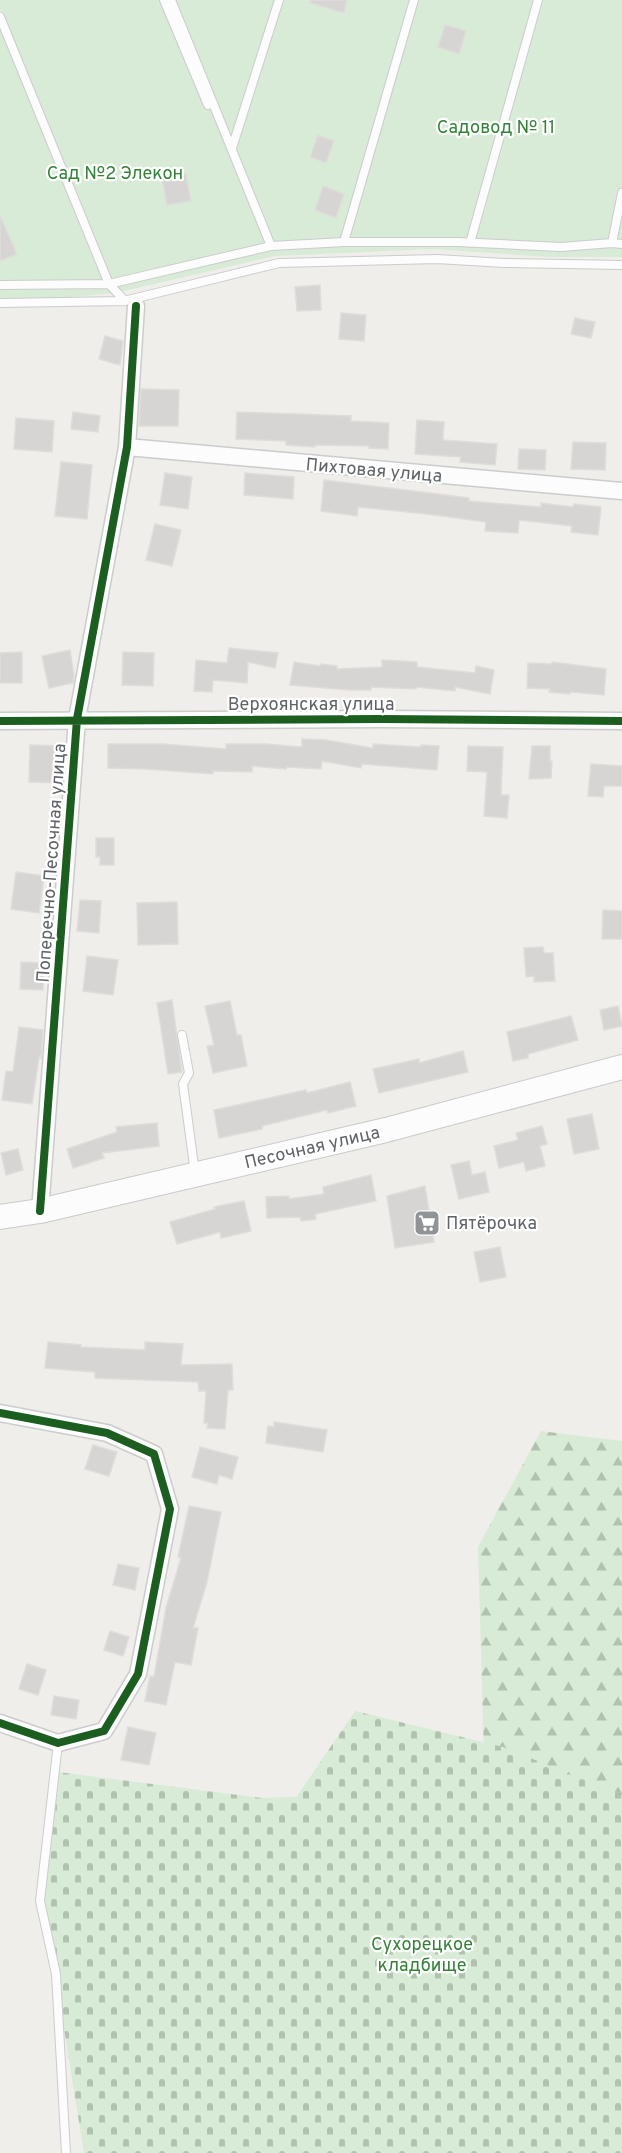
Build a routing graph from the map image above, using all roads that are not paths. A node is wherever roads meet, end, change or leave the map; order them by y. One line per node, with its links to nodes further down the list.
1 (164, 0): 7 (lane)
2 (171, 0): 7 (lane)
3 (279, 0): 7 (lane)
4 (414, 0): 9 (lane)
5 (538, 0): 10 (lane)
6 (0, 17): 15 (lane)
7 (231, 153): 13 (lane)
8 (622, 193): 11 (lane)
9 (344, 242): 10 (lane); 13 (lane)
10 (470, 243): 11 (lane)
11 (612, 243): 12 (lane)
12 (622, 244)
13 (271, 246): 15 (lane)
14 (622, 265): 18 (lane)
15 (109, 284): 16 (lane); 18 (lane)
16 (0, 285)
17 (0, 303): 18 (lane)
18 (130, 304): 19 (street, Поперечно-Песочная улица)
19 (127, 447): 20 (street, Пихтовая улица); 21 (street, Поперечно-Песочная улица)
20 (622, 491)
21 (77, 719): 22 (street, Верхоянская улица); 23 (street, Верхоянская улица); 27 (street, Поперечно-Песочная улица)
22 (0, 721)
23 (622, 721)
24 (182, 1035): 26 (lane)
25 (622, 1067): 26 (main road, Песочная улица)
26 (195, 1175): 27 (main road, Песочная улица)
27 (40, 1211): 28 (main road, Песочная улица)
28 (0, 1217)
29 (0, 1413): 31 (street)
30 (0, 1723): 31 (street)
31 (58, 1743): 32 (lane)
32 (66, 2153)

